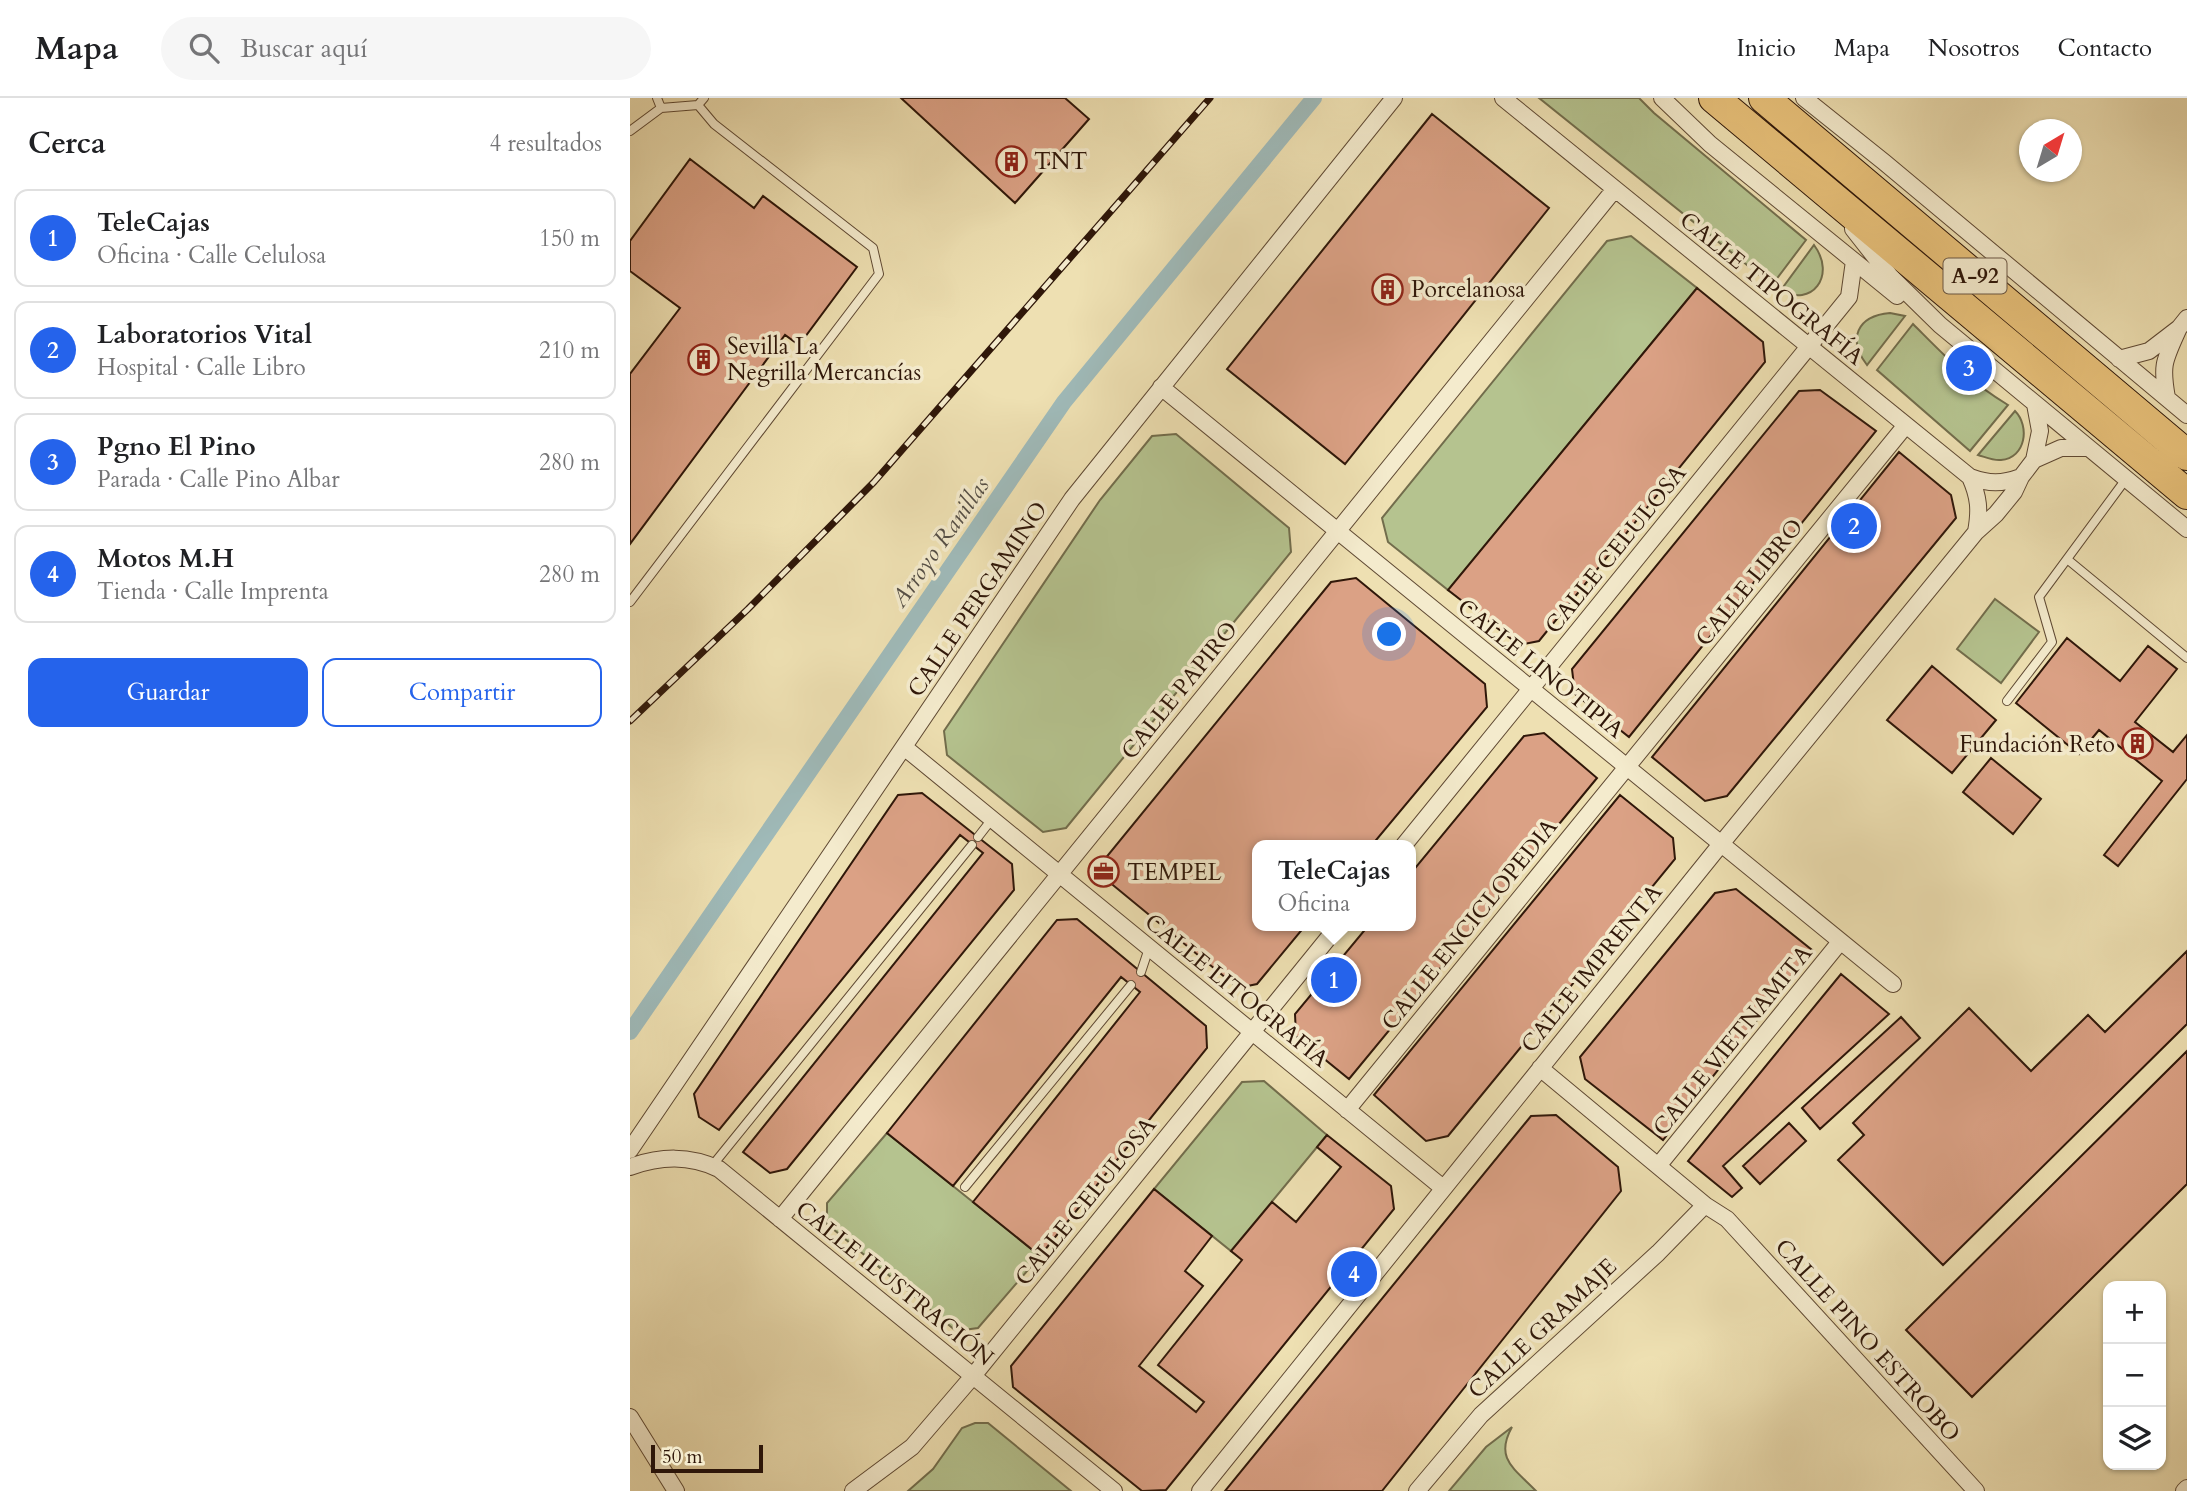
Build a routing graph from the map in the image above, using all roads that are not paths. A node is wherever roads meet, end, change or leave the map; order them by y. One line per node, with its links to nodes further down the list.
1 (657, 98): 9 (lane)
2 (1394, 98): 18 (street, CALLE PERGAMINO)
3 (1503, 98): 12 (street, CALLE TIPOGRAFÍA)
4 (1662, 98): 13 (street)
5 (1714, 98): 11 (highway, A-92)
6 (1764, 98): 24 (highway, A-92)
7 (1804, 98): 17 (street)
8 (701, 101): 9 (lane); 34 (lane)
9 (661, 108): 10 (lane)
10 (630, 131)
11 (1822, 188): 15 (street); 29 (highway, A-92)
12 (1614, 190): 16 (street, CALLE TIPOGRAFÍA); 31 (street, CALLE PAPIRO)
13 (1854, 261): 15 (street); 16 (street, CALLE CELULOSA)
14 (2183, 323): 17 (street); 19 (street)
15 (1940, 325): 20 (street)
16 (1808, 346): 22 (street, CALLE TIPOGRAFÍA); 36 (street, CALLE CELULOSA)
17 (2119, 359): 19 (street)
18 (1161, 387): 31 (street, CALLE LINOTIPIA); 38 (street, CALLE PERGAMINO)
19 (2167, 398): 21 (street)
20 (2035, 404): 23 (street); 25 (street, CALLE IMPRENTA)
21 (2187, 415)
22 (1906, 425): 26 (street, CALLE TIPOGRAFÍA); 39 (street, CALLE LIBRO)
23 (2088, 448): 25 (street); 28 (street)
24 (2187, 455)
25 (2034, 460): 27 (street, CALLE IMPRENTA)
26 (1970, 477): 27 (street); 32 (street)
27 (2021, 477): 32 (street, CALLE IMPRENTA)
28 (2126, 479): 30 (street); 33 (lane)
29 (2187, 494)
30 (2187, 529)
31 (1338, 531): 36 (street, CALLE LINOTIPIA); 45 (street, CALLE PAPIRO)
32 (1976, 532): 43 (street, CALLE IMPRENTA)
33 (2067, 559): 35 (lane); 37 (lane)
34 (630, 602)
35 (2187, 658)
36 (1531, 689): 39 (street, CALLE LINOTIPIA); 42 (street, CALLE CELULOSA)
37 (2007, 701)
38 (904, 747): 40 (street, CALLE LITOGRAFÍA); 55 (street, CALLE PERGAMINO)
39 (1627, 767): 43 (street, CALLE LINOTIPIA); 54 (street, CALLE ENCICLOPEDIA)
40 (992, 819): 41 (lane); 45 (street, CALLE LITOGRAFÍA)
41 (978, 837)
42 (1408, 840)
43 (1721, 844): 47 (street, CALLE LINOTIPIA); 53 (street, CALLE IMPRENTA)
44 (972, 845): 56 (lane)
45 (1059, 874): 48 (street, CALLE LITOGRAFÍA); 62 (street, CALLE PAPIRO)
46 (1334, 931): 52 (street, CALLE CELULOSA)
47 (1840, 942): 50 (street, CALLE LINOTIPIA); 57 (street, CALLE VIETNAMITA)
48 (1149, 948): 49 (lane); 52 (street, CALLE LITOGRAFÍA)
49 (1141, 972)
50 (1893, 984)
51 (1131, 985): 59 (lane)
52 (1252, 1032): 54 (street, CALLE LITOGRAFÍA); 63 (street, CALLE CELULOSA)
53 (1540, 1068): 57 (street, CALLE PINO ESTROBO); 60 (street, CALLE IMPRENTA)
54 (1347, 1110): 60 (street, CALLE LITOGRAFÍA)
55 (630, 1150)
56 (712, 1166): 58 (street, CALLE ILUSTRACIÓN); 62 (street, CALLE ILUSTRACIÓN)
57 (1658, 1166): 61 (street, CALLE PINO ESTROBO)
58 (630, 1167)
59 (965, 1188)
60 (1443, 1188): 68 (street, CALLE IMPRENTA)
61 (1704, 1205): 69 (street, CALLE GRAMAJE); 70 (street, CALLE PINO ESTROBO)
62 (780, 1219): 63 (street, CALLE ILUSTRACIÓN)
63 (973, 1376): 66 (street, CALLE CELULOSA); 67 (street, CALLE ILUSTRACIÓN)
64 (630, 1417): 65 (street)
65 (676, 1491)
66 (853, 1491)
67 (1114, 1491)
68 (1200, 1491)
69 (1416, 1491)
70 (1976, 1491)

